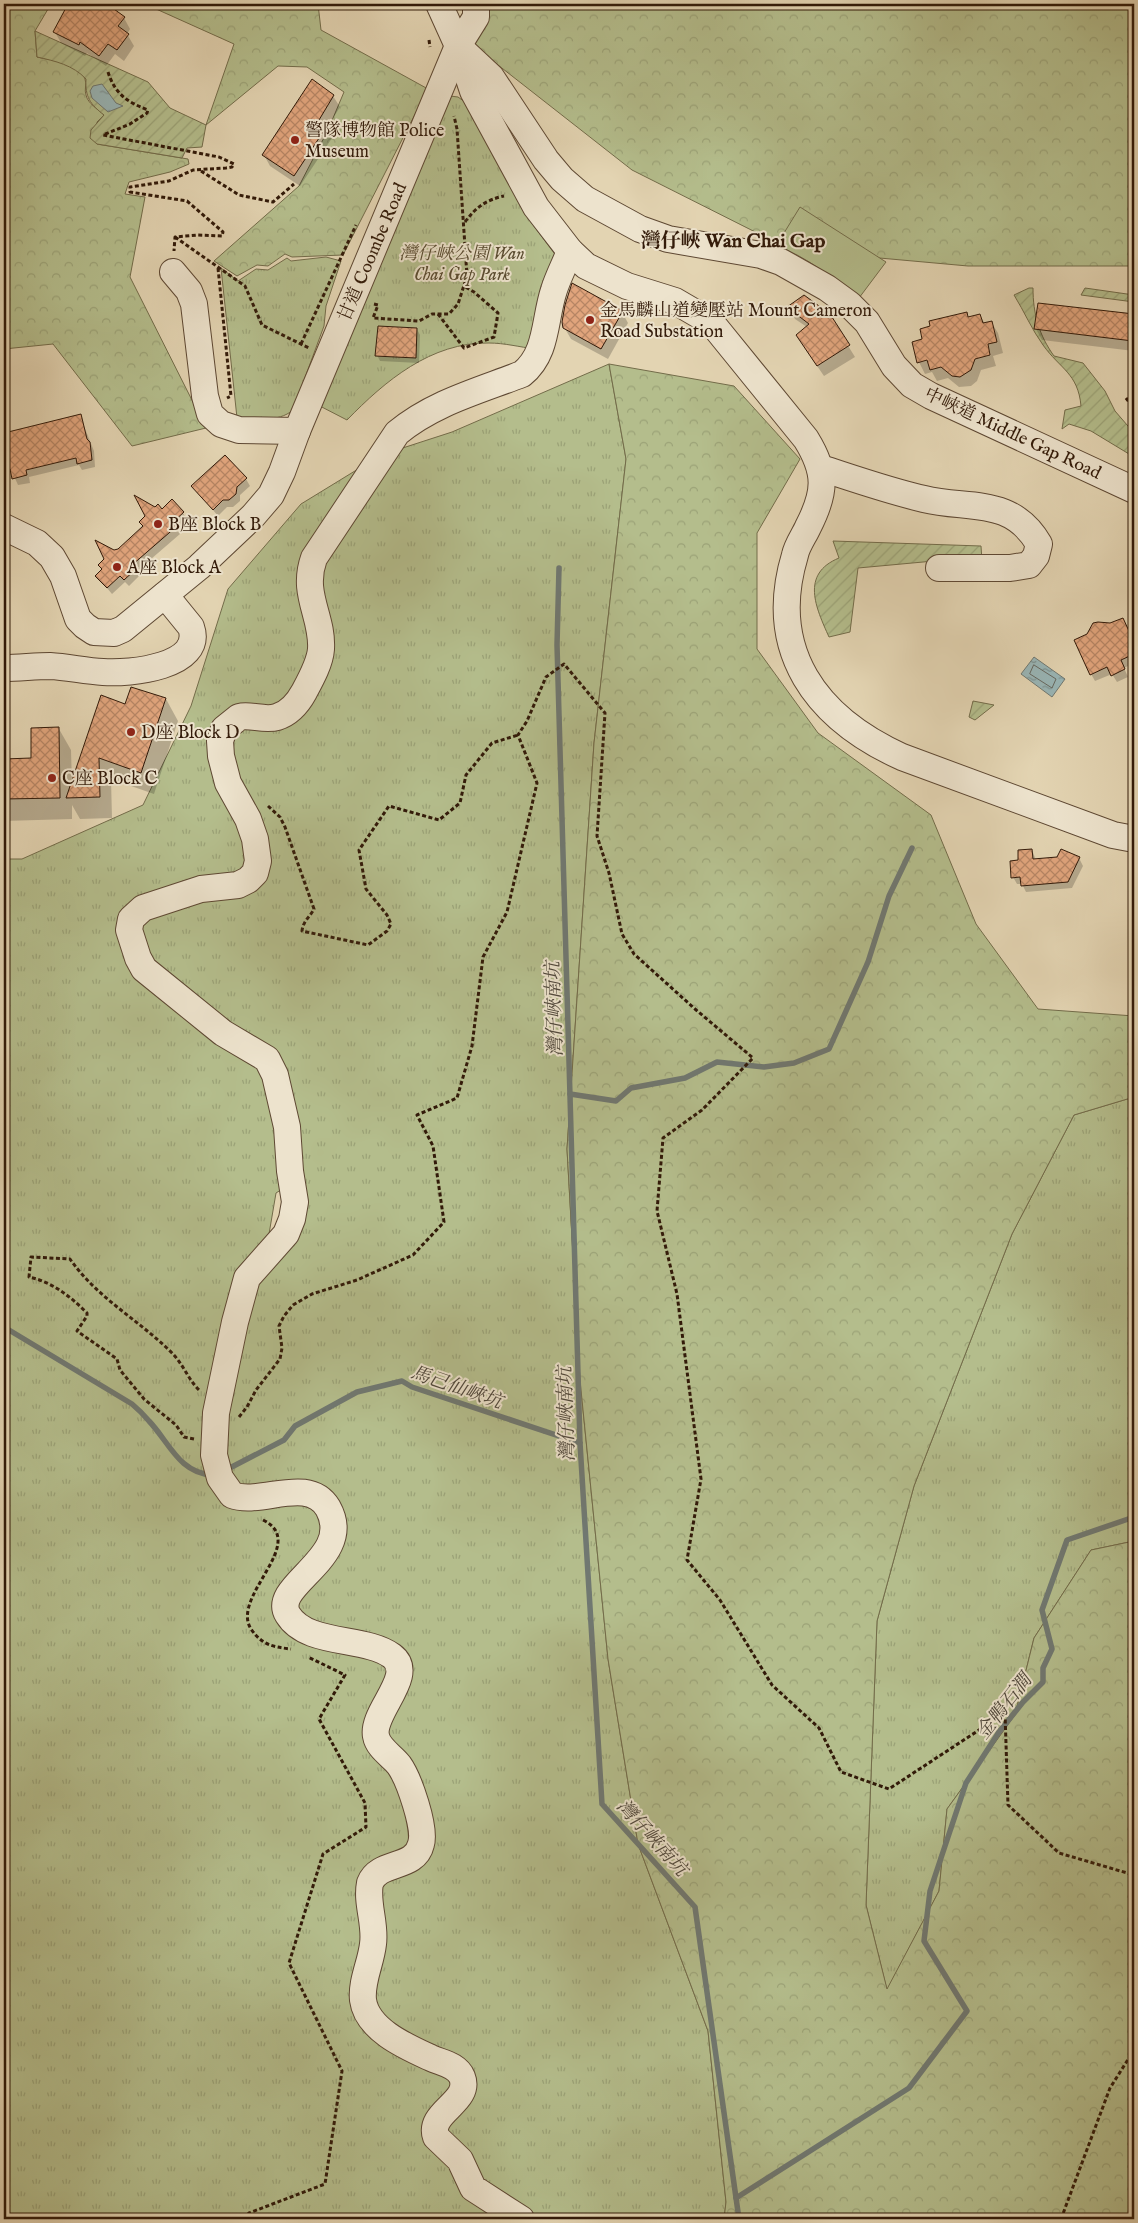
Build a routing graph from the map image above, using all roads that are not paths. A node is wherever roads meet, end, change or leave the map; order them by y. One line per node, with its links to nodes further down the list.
1 (438, 4): 3 (street)
2 (476, 4): 3 (street, 甘道 Coombe Road)
3 (458, 46): 4 (street); 6 (street, 甘道 Coombe Road); 8 (street, 中峽道 Middle Gap Road)
4 (570, 251): 7 (street); 14 (street)
5 (173, 272): 6 (street)
6 (297, 431): 11 (street, 甘道 Coombe Road)
7 (821, 468): 10 (street); 13 (street)
8 (1134, 490)
9 (4, 528): 11 (street, 甘道 Coombe Road)
10 (939, 568)
11 (165, 595): 12 (street)
12 (4, 668)
13 (1134, 838)
14 (521, 2219)

